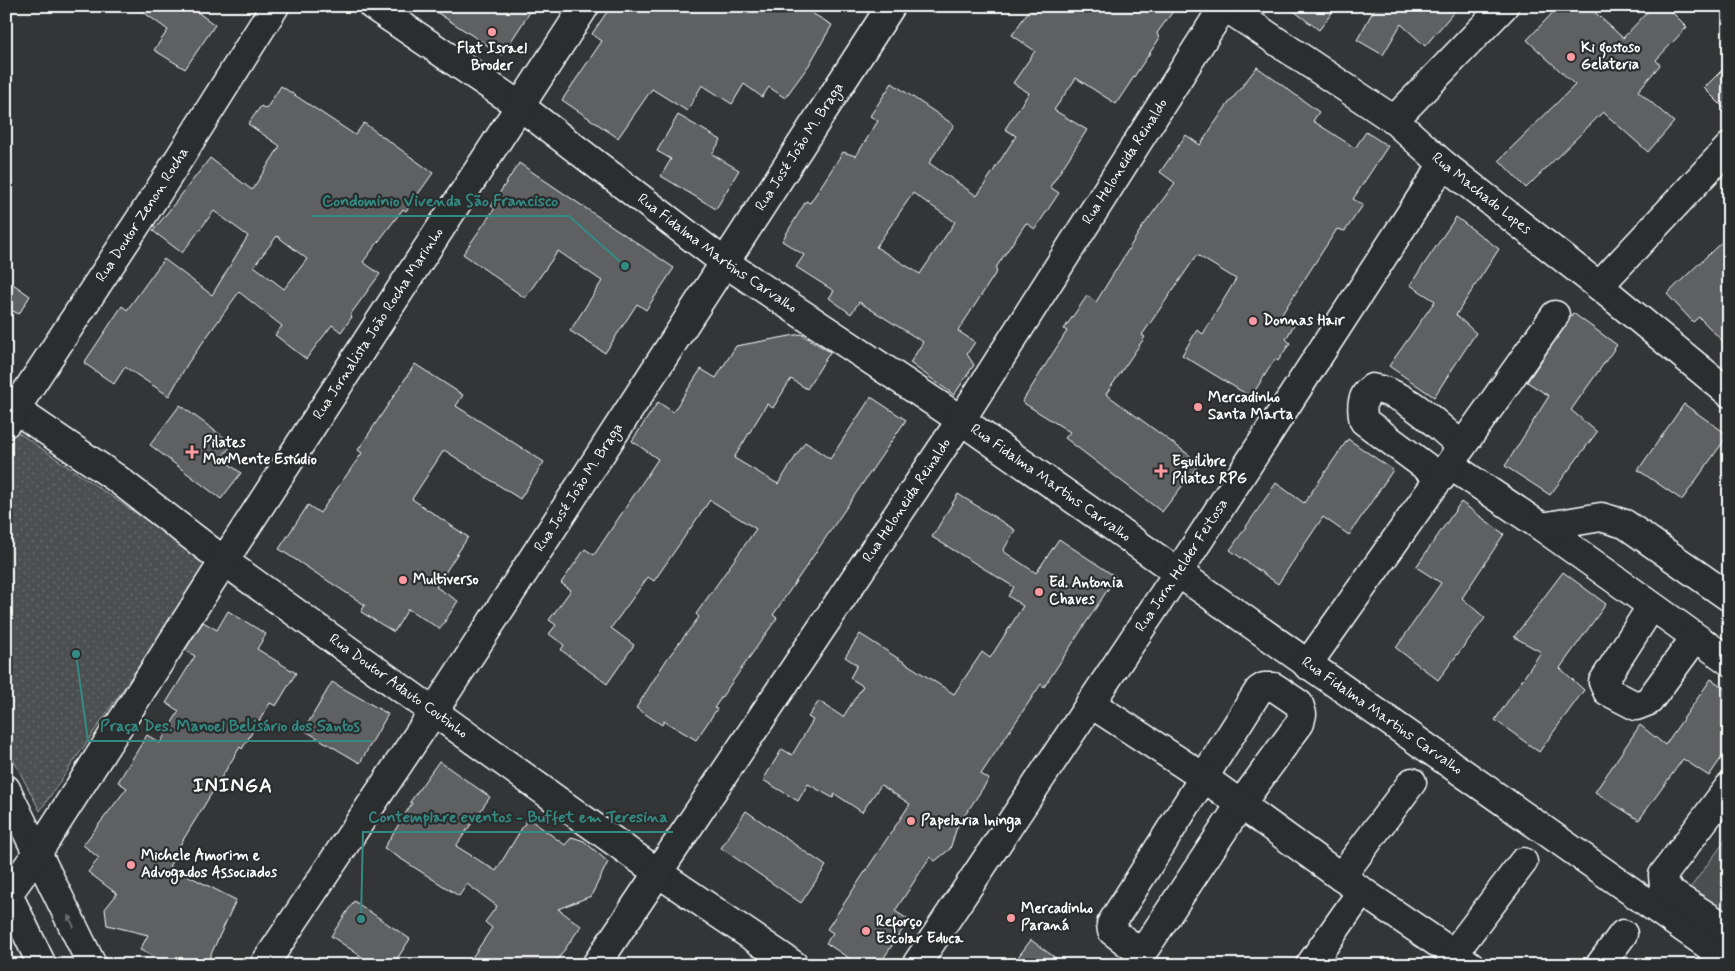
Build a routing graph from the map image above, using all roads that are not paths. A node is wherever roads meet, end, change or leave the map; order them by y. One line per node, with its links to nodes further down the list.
1 (275, 6): 15 (street, Rua Doutor Zenon Rocha)
2 (373, 6): 7 (street, Rua Fidalma Martins Carvalho)
3 (585, 6): 7 (street, Rua Jornalista João Rocha Marinho)
4 (891, 6): 11 (street, Rua José João M. Braga)
5 (1224, 6): 8 (street, Rua Machado Lopes); 16 (street, Rua Heloneida Reinaldo)
6 (1504, 6): 8 (street)
7 (520, 106): 11 (street, Rua Fidalma Martins Carvalho); 19 (street, Rua Jornalista João Rocha Marinho)
8 (1394, 120): 10 (street, Rua Machado Lopes)
9 (1729, 147): 12 (street)
10 (1443, 164): 12 (street, Rua Machado Lopes); 20 (street, Rua Jorn Helder Feitosa)
11 (724, 262): 16 (street, Rua Fidalma Martins Carvalho); 27 (street, Rua José João M. Braga)
12 (1599, 286): 14 (street, Rua Machado Lopes)
13 (1555, 315): 17 (street)
14 (1729, 393)
15 (9, 412): 19 (street, Rua Doutor Adauto Coutinho)
16 (961, 420): 20 (street, Rua Fidalma Martins Carvalho); 35 (street, Rua Heloneida Reinaldo)
17 (1451, 463): 18 (street); 25 (street)
18 (1542, 527): 21 (street); 22 (street)
19 (224, 561): 27 (street, Rua Doutor Adauto Coutinho); 33 (street, Rua Jornalista João Rocha Marinho)
20 (1177, 574): 25 (street, Rua Fidalma Martins Carvalho); 26 (street, Rua Jorn Helder Feitosa)
21 (1729, 597)
22 (1651, 607): 23 (street); 23 (street)
23 (1695, 638): 24 (street)
24 (1729, 661)
25 (1307, 666): 41 (street, Rua Fidalma Martins Carvalho)
26 (1090, 704): 28 (street); 47 (street, Rua Jorn Helder Feitosa)
27 (434, 711): 35 (street, Rua Doutor Adauto Coutinho); 44 (street, Rua José João M. Braga)
28 (1203, 777): 32 (street); 32 (street); 32 (street)
29 (1412, 782): 36 (street)
30 (1729, 787): 38 (street)
31 (6, 789): 33 (street)
32 (1240, 805): 36 (street)
33 (38, 852): 37 (street, Rua Jornalista João Rocha Marinho); 43 (street, one-way to 33)
34 (1523, 862): 40 (street)
35 (657, 872): 45 (street, Rua Heloneida Reinaldo); 46 (street, Rua Doutor Adauto Coutinho)
36 (1351, 884): 40 (street); 48 (street)
37 (7, 892): 42 (street)
38 (1729, 930)
39 (1622, 934): 49 (street)
40 (1462, 959)
41 (1729, 960)
42 (42, 965)
43 (92, 965)
44 (264, 965)
45 (596, 965)
46 (794, 965)
47 (916, 965)
48 (1310, 965)
49 (1600, 965)

